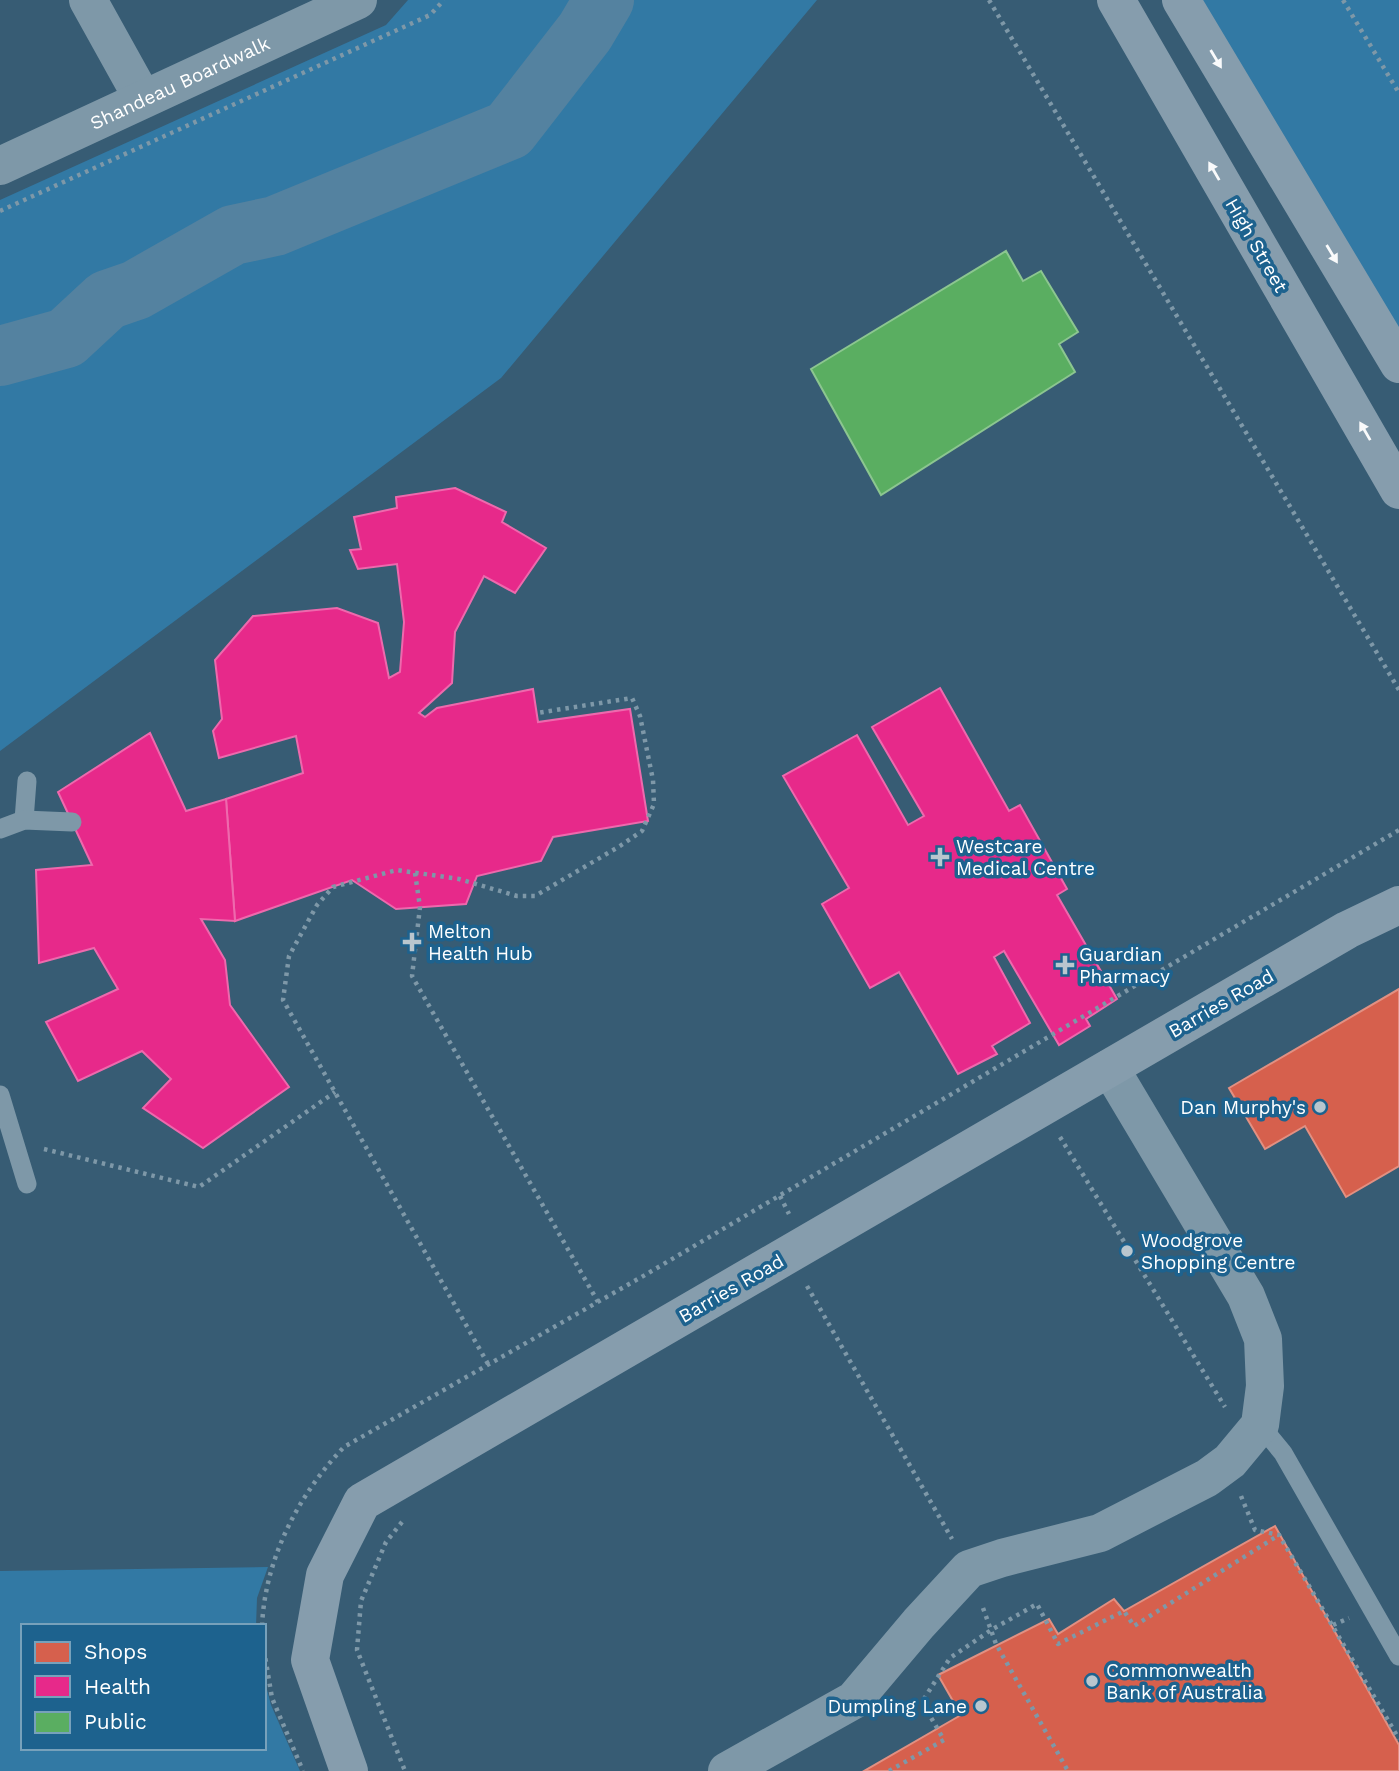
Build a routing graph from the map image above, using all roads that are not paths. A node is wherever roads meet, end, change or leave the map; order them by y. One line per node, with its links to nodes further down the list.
1 (88, 0): 5 (street)
2 (358, 0): 5 (street, Shandeau Boardwalk)
3 (1116, 0): 8 (street, High Street, one-way to 3)
4 (1181, 0): 7 (street, one-way to 7)
5 (143, 99): 6 (street, Shandeau Boardwalk)
6 (0, 166)
7 (1399, 364)
8 (1399, 490)
9 (27, 781): 10 (lane)
10 (24, 820): 11 (lane); 12 (lane)
11 (72, 822)
12 (0, 829)
13 (1399, 888): 15 (street, Barries Road)
14 (1399, 905): 15 (street, Barries Road)
15 (1347, 930): 16 (street, Barries Road)
16 (1110, 1068): 19 (street); 21 (street, Barries Road)
17 (0, 1095): 18 (lane)
18 (27, 1184)
19 (1260, 1425): 20 (lane); 22 (street)
20 (1399, 1656)
21 (349, 1771)
22 (727, 1771)

